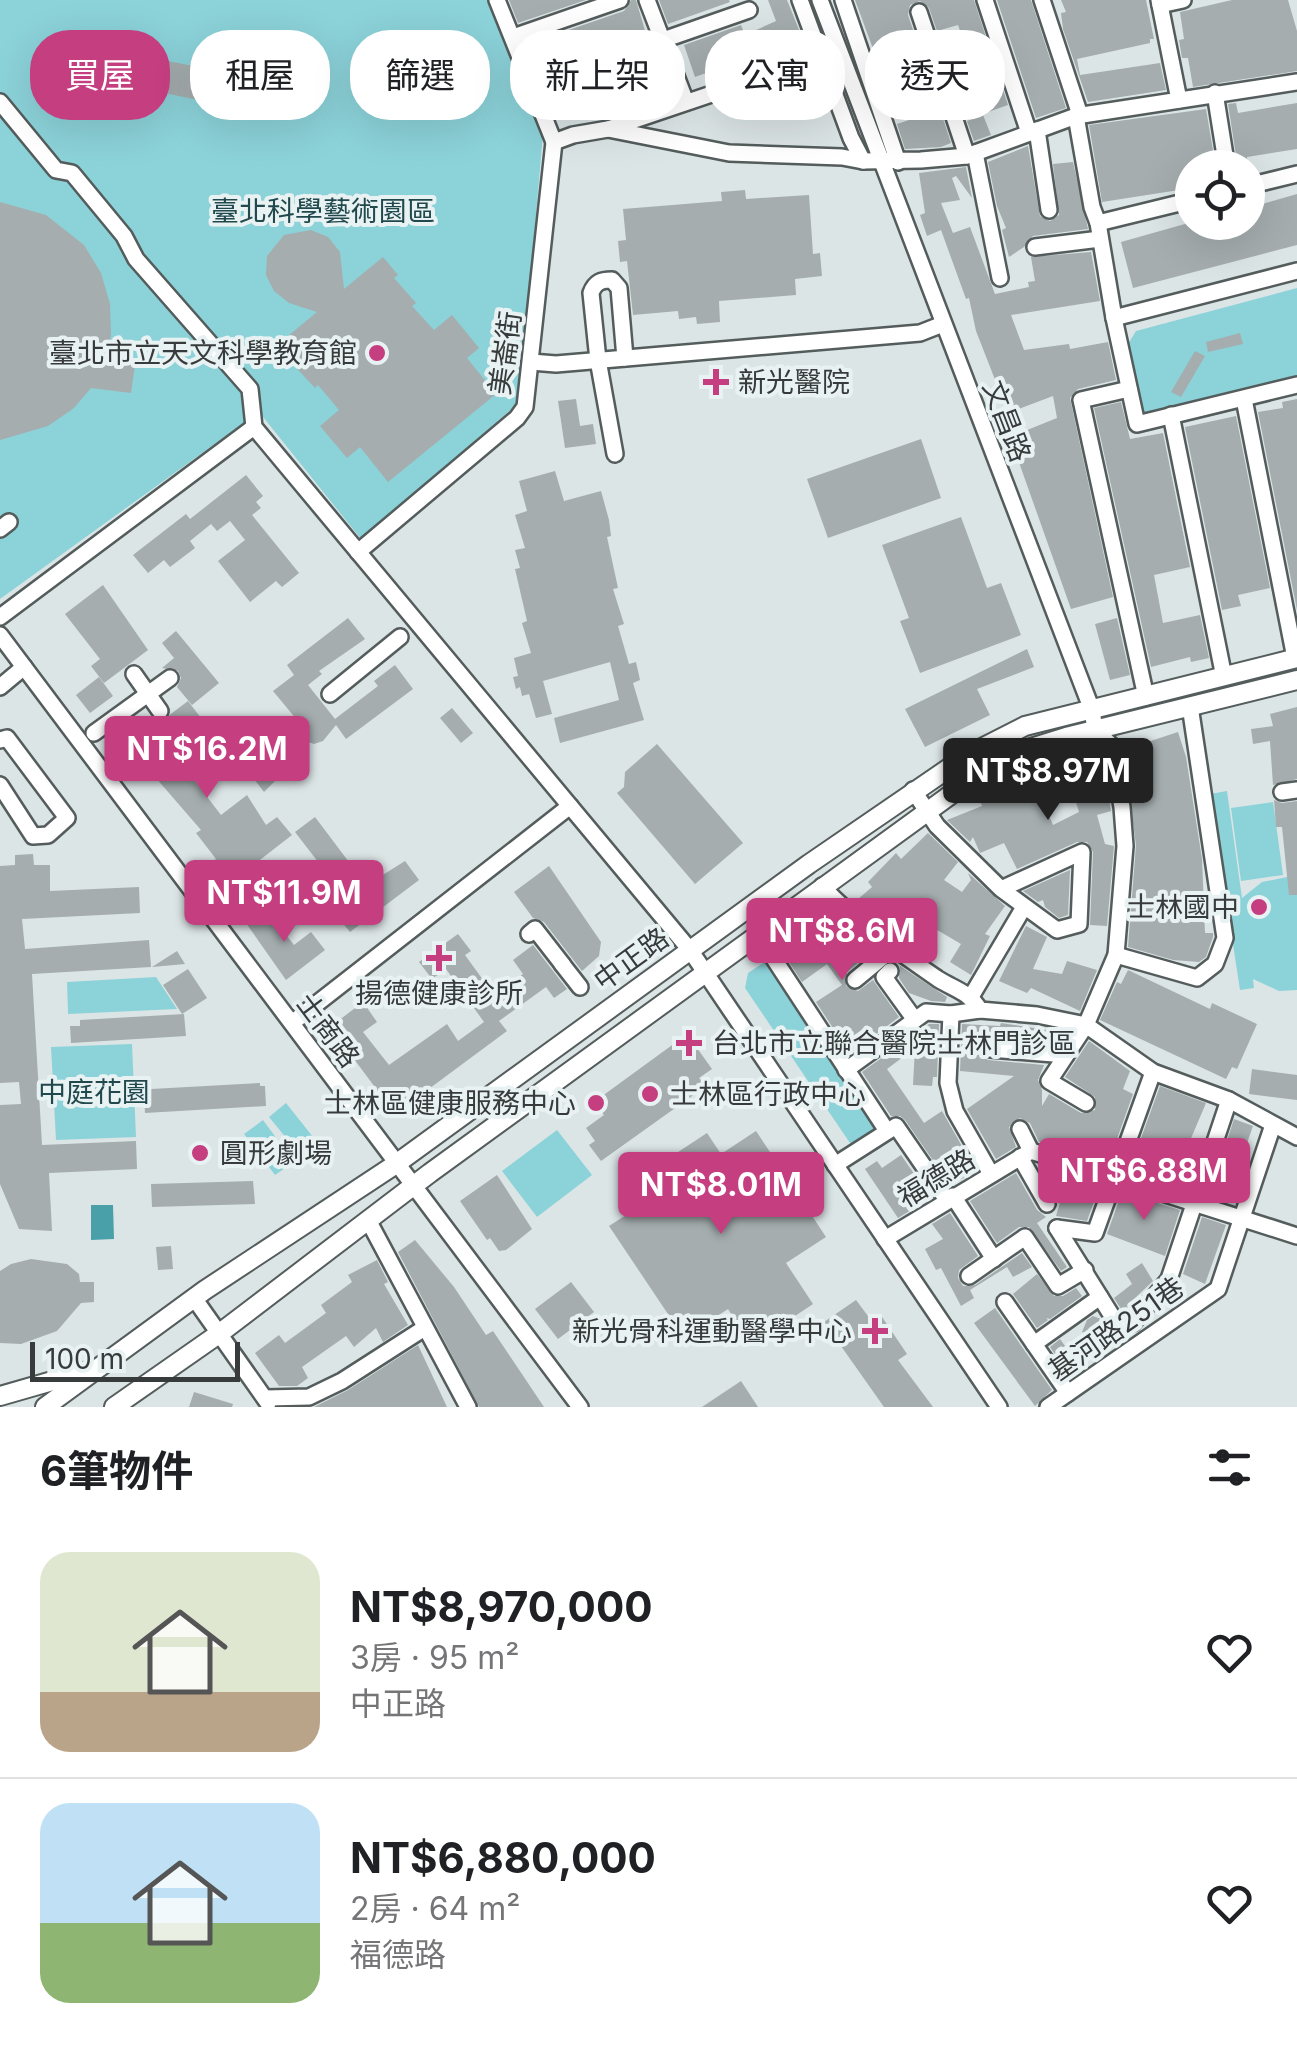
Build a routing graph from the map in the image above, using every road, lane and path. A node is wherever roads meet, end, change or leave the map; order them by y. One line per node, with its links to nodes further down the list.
1 (498, 0): 13 (street)
2 (620, 0): 14 (street)
3 (648, 0): 15 (street)
4 (800, 0): 16 (street, 文昌路)
5 (820, 0): 32 (street, 文昌路)
6 (844, 0): 33 (street)
7 (985, 0): 28 (street)
8 (1042, 0): 24 (street)
9 (1183, 0): 10 (street)
10 (1159, 3): 21 (street)
11 (749, 10): 17 (street)
12 (919, 12): 31 (street)
13 (510, 30)
14 (533, 30)
15 (659, 30)
16 (811, 30)
17 (685, 32)
18 (1297, 82): 19 (street)
19 (1215, 94): 21 (street); 30 (street)
20 (705, 96): 23 (street)
21 (1179, 100): 24 (street)
22 (0, 102): 51 (street)
23 (686, 102): 27 (street)
24 (1078, 115): 28 (street); 38 (street)
25 (545, 120): 29 (street)
26 (844, 120): 32 (street, 文昌路)
27 (608, 128): 29 (street); 32 (street)
28 (1033, 132): 31 (street); 37 (street)
29 (554, 142): 46 (street, 美崙街)
30 (1224, 150)
31 (971, 155): 33 (street); 41 (street)
32 (871, 160): 33 (street); 43 (street, 文昌路)
33 (898, 162)
34 (1297, 174): 35 (street)
35 (1265, 182)
36 (1175, 206): 38 (street)
37 (1049, 210)
38 (1099, 231): 39 (street); 42 (street)
39 (1035, 247)
40 (1297, 271): 42 (street)
41 (1000, 278)
42 (1114, 318): 48 (street)
43 (942, 324): 44 (street); 68 (street, 文昌路)
44 (625, 358): 45 (street); 45 (street)
45 (598, 360): 46 (street); 52 (street)
46 (530, 362): 53 (street, 美崙街)
47 (1297, 385): 49 (street)
48 (1129, 389): 50 (street); 66 (street)
49 (1244, 399): 50 (street); 57 (street)
50 (1171, 416): 60 (street)
51 (254, 427): 53 (street); 54 (street)
52 (615, 454)
53 (358, 552): 75 (street)
54 (0, 616)
55 (0, 636): 58 (street, 士商路)
56 (400, 637): 65 (street)
57 (1296, 658): 60 (main road, 中正路)
58 (24, 668): 63 (street); 93 (street, 士商路)
59 (134, 674): 64 (street)
60 (1224, 677): 66 (main road, 中正路)
61 (170, 678): 64 (street)
62 (1297, 680): 67 (main road, 中正路)
63 (0, 687)
64 (148, 694): 69 (street); 71 (street)
65 (330, 694)
66 (1146, 697): 68 (main road, 中正路)
67 (1190, 706): 70 (main road, 中正路); 84 (street)
68 (1092, 710): 70 (street, 文昌路); 74 (main road, 中正路)
69 (160, 711)
70 (1095, 730): 76 (main road, 中正路); 84 (street, 文昌路)
71 (94, 732)
72 (0, 740): 73 (street)
73 (0, 784)
74 (913, 790): 76 (street); 83 (main road, 中正路)
75 (570, 806): 83 (street); 93 (street)
76 (928, 809): 77 (main road, 中正路); 78 (street)
77 (822, 886): 81 (main road, 中正路); 82 (street)
78 (1001, 888): 79 (street); 79 (street)
79 (1024, 907): 89 (street)
80 (529, 934): 88 (street)
81 (757, 934): 86 (main road, 中正路); 97 (street)
82 (895, 948): 87 (street); 89 (street)
83 (690, 950): 86 (street); 106 (main road, 中正路)
84 (1116, 955): 94 (street, 文昌路)
85 (890, 971): 92 (street)
86 (705, 973): 107 (street); 110 (main road, 中正路)
87 (855, 980)
88 (580, 987)
89 (972, 995): 90 (street)
90 (980, 1010): 91 (street); 94 (street)
91 (951, 1014): 92 (street); 108 (street)
92 (915, 1020): 97 (street)
93 (292, 1023): 106 (street, 士商路)
94 (1086, 1024): 96 (street, 文昌路); 98 (street)
95 (990, 1049): 96 (street)
96 (1066, 1056): 100 (street)
97 (846, 1070): 102 (street)
98 (1152, 1072): 99 (street); 109 (street)
99 (1228, 1100): 101 (street); 112 (street)
100 (1086, 1103)
101 (1274, 1125): 104 (street); 114 (street, 基河路251巷)
102 (891, 1129): 107 (street); 111 (street)
103 (1020, 1129): 105 (street)
104 (1297, 1137)
105 (1026, 1154): 108 (street, 福德路); 109 (street); 113 (street)
106 (396, 1164): 110 (street, 士商路); 122 (main road, 中正路)
107 (834, 1164): 117 (street)
108 (991, 1174): 111 (street, 福德路)
109 (1116, 1177): 112 (street); 119 (street)
110 (414, 1185): 115 (main road, 中正路); 136 (street, 士商路)
111 (950, 1198): 117 (street, 福德路); 118 (street)
112 (1195, 1203): 114 (street); 121 (street)
113 (1047, 1204)
114 (1244, 1219): 116 (street); 129 (street, 基河路251巷)
115 (368, 1220): 124 (street); 125 (main road, 中正路)
116 (1297, 1236)
117 (885, 1239): 137 (street)
118 (994, 1259): 119 (street); 120 (street)
119 (1084, 1270): 121 (street)
120 (969, 1276)
121 (1100, 1297): 126 (street)
122 (194, 1298): 125 (street); 127 (main road, 中正路)
123 (1005, 1302): 126 (street)
124 (423, 1329): 131 (street); 135 (street)
125 (220, 1332): 128 (main road, 中正路); 131 (street)
126 (1034, 1344): 129 (street)
127 (97, 1368): 130 (main road); 132 (main road, 中正路)
128 (162, 1374): 133 (main road, 中正路); 134 (main road)
129 (1068, 1393): 138 (street, 基河路251巷)
130 (0, 1396)
131 (268, 1403)
132 (46, 1407)
133 (114, 1407)
134 (141, 1407)
135 (468, 1407)
136 (580, 1407)
137 (998, 1407)
138 (1048, 1407)

